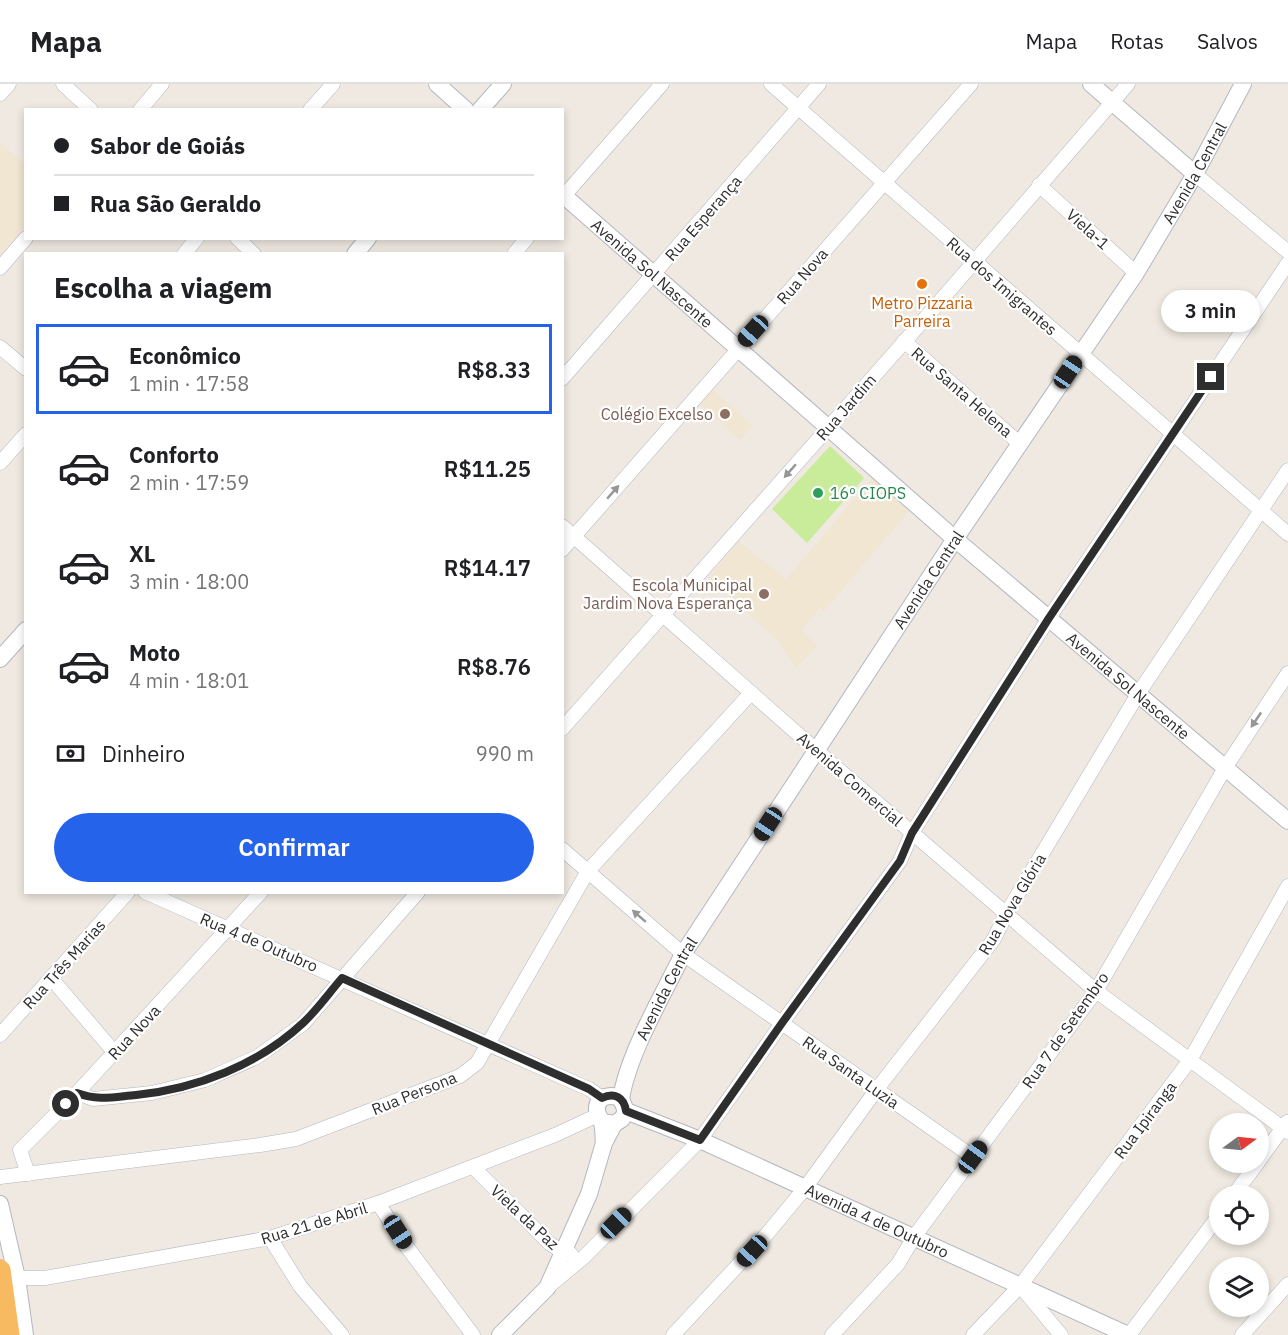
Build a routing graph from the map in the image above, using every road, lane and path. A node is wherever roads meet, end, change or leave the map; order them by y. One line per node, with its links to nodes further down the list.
1 (9, 84): 14 (street)
2 (63, 84): 16 (street)
3 (162, 84): 17 (street)
4 (333, 84): 18 (street)
5 (437, 84): 19 (street)
6 (503, 84): 20 (street)
7 (662, 84): 25 (street)
8 (771, 84): 21 (street, Rua dos Imigrantes)
9 (819, 84): 21 (street, Rua Esperança)
10 (971, 84): 23 (street, Rua Nova)
11 (1091, 84): 15 (street)
12 (1128, 84): 15 (street, Rua Jardim)
13 (1243, 84): 22 (street, Avenida Central)
14 (0, 94)
15 (1112, 102): 22 (street); 24 (street, Rua Jardim)
16 (90, 108)
17 (142, 108)
18 (312, 108)
19 (464, 108)
20 (482, 108)
21 (798, 108): 23 (street, Rua dos Imigrantes); 41 (street, Rua Esperança)
22 (1195, 174): 36 (street); 40 (street, Avenida Central)
23 (884, 183): 37 (street, Rua dos Imigrantes); 44 (street, Rua Nova)
24 (1040, 185): 37 (street, Rua Jardim); 40 (street, Viela-1)
25 (564, 195)
26 (564, 197): 41 (street, Avenida Sol Nascente)
27 (24, 240): 39 (street)
28 (195, 240): 32 (street)
29 (239, 240): 33 (street)
30 (366, 240): 34 (street)
31 (525, 240): 35 (street)
32 (186, 252)
33 (252, 252)
34 (357, 252)
35 (516, 252)
36 (1288, 252)
37 (974, 261): 42 (street, Rua Jardim); 45 (street, Rua dos Imigrantes)
38 (1288, 263): 49 (street)
39 (0, 268)
40 (1136, 273): 45 (street, Avenida Central)
41 (654, 274): 44 (street, Avenida Sol Nascente); 47 (street, Rua Esperança)
42 (904, 341): 48 (street, Rua Jardim); 51 (street, Rua Santa Helena)
43 (0, 347): 46 (street)
44 (739, 347): 48 (street, Avenida Sol Nascente); 57 (street, Rua Nova, one-way to 44)
45 (1080, 354): 49 (street, Rua dos Imigrantes); 51 (street, Avenida Central)
46 (24, 367)
47 (564, 377)
48 (829, 427): 58 (street, Avenida Sol Nascente); 60 (street, Rua Jardim, one-way to 60)
49 (1173, 434): 54 (street, Rua dos Imigrantes); 61 (street)
50 (24, 436): 52 (street)
51 (1020, 443): 58 (street, Avenida Central)
52 (0, 463)
53 (1288, 470): 54 (street, Rua Nova Glória)
54 (1261, 511): 56 (street, Rua dos Imigrantes); 66 (street, Rua Nova Glória)
55 (564, 528): 57 (street, Avenida Comercial)
56 (1288, 534)
57 (575, 537): 59 (street, Rua Nova); 60 (street, Avenida Comercial)
58 (955, 539): 61 (street, Avenida Sol Nascente); 68 (street, Avenida Central)
59 (564, 548)
60 (663, 615): 65 (street, Avenida Comercial); 67 (street, Rua Jardim)
61 (1049, 618): 66 (street, Avenida Sol Nascente); 71 (street)
62 (24, 632): 63 (street)
63 (0, 659)
64 (1288, 674): 69 (street, Rua 7 de Setembro, one-way to 69)
65 (751, 693): 68 (street, Avenida Comercial); 73 (street, Rua Persona)
66 (1138, 694): 69 (street, Avenida Sol Nascente); 79 (street, Rua Nova Glória)
67 (564, 727)
68 (816, 750): 71 (street, Avenida Comercial); 81 (street, Avenida Central)
69 (1225, 768): 70 (street, Avenida Sol Nascente); 84 (street, Rua 7 de Setembro)
70 (1288, 822)
71 (912, 833): 79 (street, Avenida Comercial); 85 (street)
72 (564, 851): 73 (street, Rua Santa Luzia)
73 (588, 871): 81 (street, Rua Santa Luzia, one-way to 73); 87 (street, Rua Persona)
74 (1288, 886): 89 (street, Rua Ipiranga)
75 (126, 894): 82 (street, Rua Três Marias)
76 (150, 894): 80 (street, Rua 4 de Outubro)
77 (259, 894): 80 (street, Rua Nova)
78 (416, 894): 83 (street)
79 (1006, 914): 84 (street, Avenida Comercial); 90 (street, Rua Nova Glória)
80 (229, 929): 83 (street, Rua 4 de Outubro); 88 (street, Rua Nova)
81 (683, 954): 85 (street, Rua Santa Luzia); 92 (street, Avenida Central)
82 (51, 978): 86 (street, Rua Três Marias); 88 (street)
83 (342, 978): 87 (street, Rua 4 de Outubro); 91 (street)
84 (1096, 991): 89 (street, Avenida Comercial); 97 (street, Rua 7 de Setembro)
85 (782, 1023): 90 (street, Rua Santa Luzia); 95 (street)
86 (0, 1035)
87 (489, 1044): 92 (street, Rua 4 de Outubro); 99 (street, Rua Persona)
88 (115, 1053): 91 (street, Rua Nova)
89 (1191, 1060): 94 (street, Avenida Comercial); 111 (street, Rua Ipiranga)
90 (877, 1089): 97 (street, Rua Santa Luzia); 101 (street, Rua Nova Glória)
91 (77, 1093): 99 (street, Rua Nova)
92 (617, 1097): 93 (street); 93 (street); 95 (street, Avenida 4 de Outubro)
93 (605, 1120): 98 (street, Rua 21 de Abril); 107 (street)
94 (1286, 1127): 96 (street)
95 (700, 1140): 101 (street, Avenida 4 de Outubro); 108 (street)
96 (1269, 1148)
97 (973, 1157): 105 (street, Rua 7 de Setembro)
98 (473, 1167): 103 (street, Rua 21 de Abril); 107 (street, Viela da Paz)
99 (28, 1174): 100 (street, Rua Persona)
100 (0, 1177)
101 (805, 1188): 105 (street, Avenida 4 de Outubro); 118 (street, Rua Nova Glória)
102 (0, 1203): 109 (street)
103 (378, 1203): 106 (street, Rua 21 de Abril); 116 (street)
104 (1209, 1229): 122 (street)
105 (914, 1237): 111 (street, Avenida 4 de Outubro); 119 (street, Rua 7 de Setembro)
106 (270, 1238): 109 (street, Rua 21 de Abril); 115 (street)
107 (564, 1253): 108 (street, Viela da Paz); 112 (street)
108 (584, 1257): 112 (street)
109 (9, 1274): 113 (highway); 114 (street)
110 (1288, 1284): 123 (street)
111 (1020, 1286): 120 (street, Rua Ipiranga); 121 (street); 122 (street, Avenida 4 de Outubro)
112 (547, 1288): 117 (street)
113 (9, 1335)
114 (26, 1335)
115 (342, 1335)
116 (473, 1335)
117 (500, 1335)
118 (673, 1335)
119 (832, 1335)
120 (973, 1335)
121 (1061, 1335)
122 (1129, 1335)
123 (1242, 1335)

